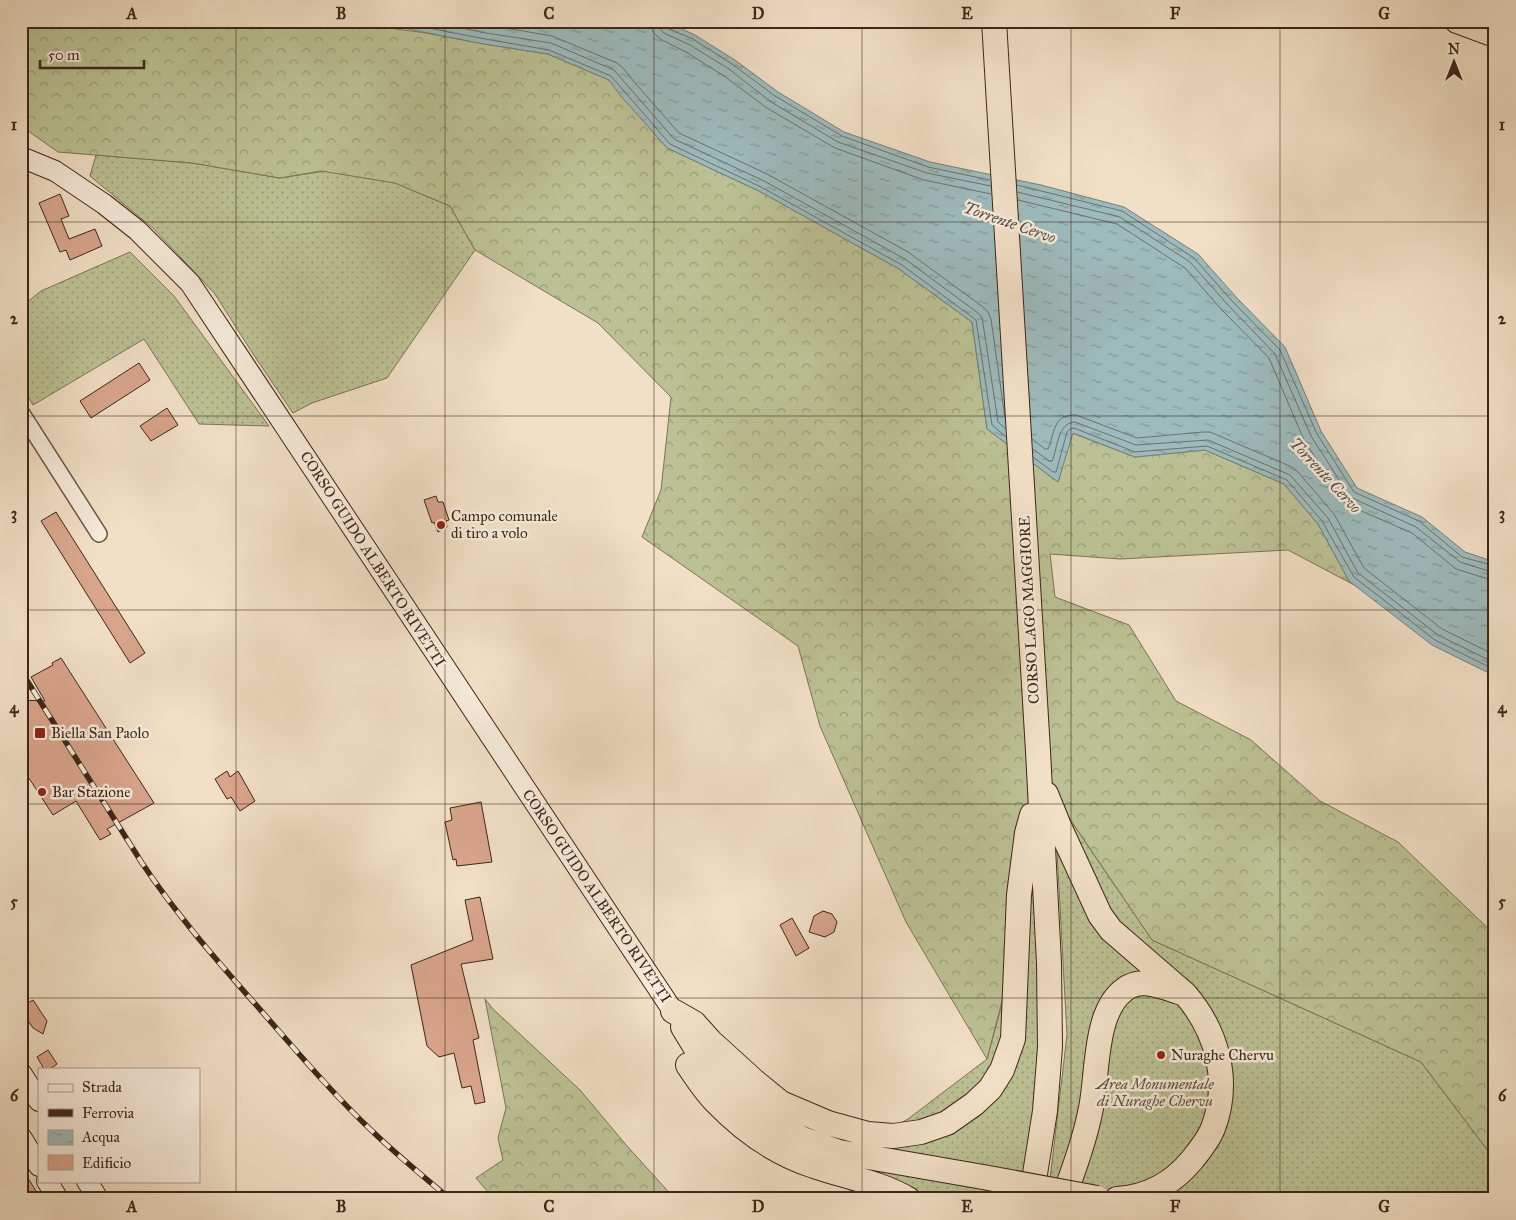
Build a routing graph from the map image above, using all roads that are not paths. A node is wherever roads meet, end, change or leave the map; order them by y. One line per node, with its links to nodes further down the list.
1 (994, 21): 7 (highway, CORSO LAGO MAGGIORE)
2 (1457, 21): 3 (highway)
3 (1495, 35)
4 (21, 157): 9 (main road, CORSO GUIDO ALBERTO RIVETTI)
5 (21, 412): 6 (street)
6 (100, 534)
7 (1038, 771): 8 (highway); 9 (highway); 18 (highway, CORSO LAGO MAGGIORE)
8 (1185, 994): 14 (highway); 19 (highway)
9 (674, 1011): 14 (highway, bridge); 17 (highway)
10 (21, 1072): 11 (main road)
11 (38, 1099)
12 (49, 1182): 15 (main road)
13 (88, 1182): 16 (main road)
14 (1108, 1198)
15 (58, 1199)
16 (98, 1199)
17 (908, 1199)
18 (1031, 1199)
19 (1063, 1199)

